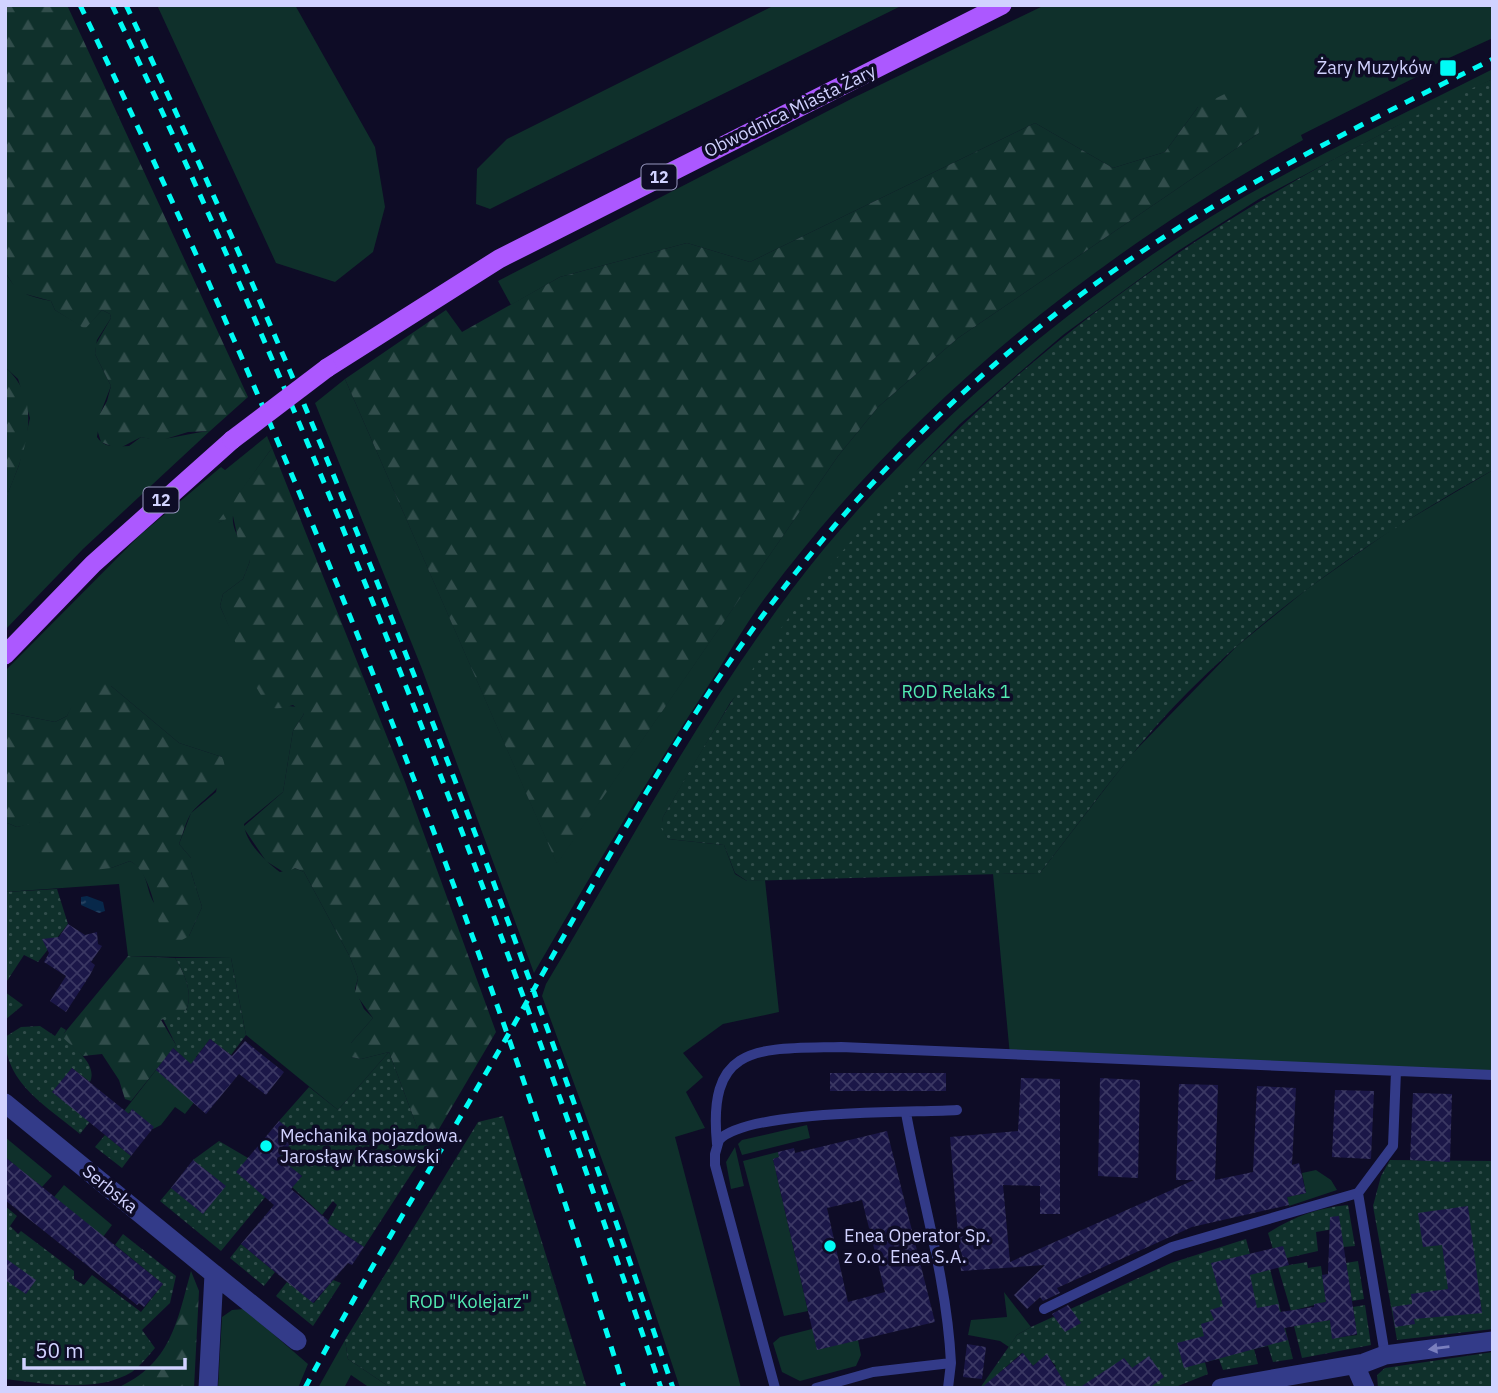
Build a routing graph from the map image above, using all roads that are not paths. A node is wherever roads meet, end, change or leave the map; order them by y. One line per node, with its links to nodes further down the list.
1 (1002, 5): 2 (main road, Obwodnica Miasta Żary / 12, bridge)
2 (5, 655)
3 (1396, 1071): 4 (lane); 8 (lane); 9 (lane)
4 (1493, 1075)
5 (5, 1103): 10 (street, Serbska)
6 (957, 1110): 7 (lane)
7 (906, 1113): 8 (lane); 15 (lane)
8 (717, 1144): 18 (lane)
9 (1358, 1194): 11 (lane); 14 (lane)
10 (214, 1274): 12 (street, Serbska); 17 (street)
11 (1044, 1309)
12 (297, 1341)
13 (1493, 1341): 14 (street, one-way to 14)
14 (1385, 1355): 16 (street)
15 (951, 1363): 19 (lane); 20 (lane)
16 (1355, 1365): 21 (street); 22 (street)
17 (208, 1388)
18 (775, 1388)
19 (816, 1388)
20 (948, 1388)
21 (1221, 1388)
22 (1365, 1388)

